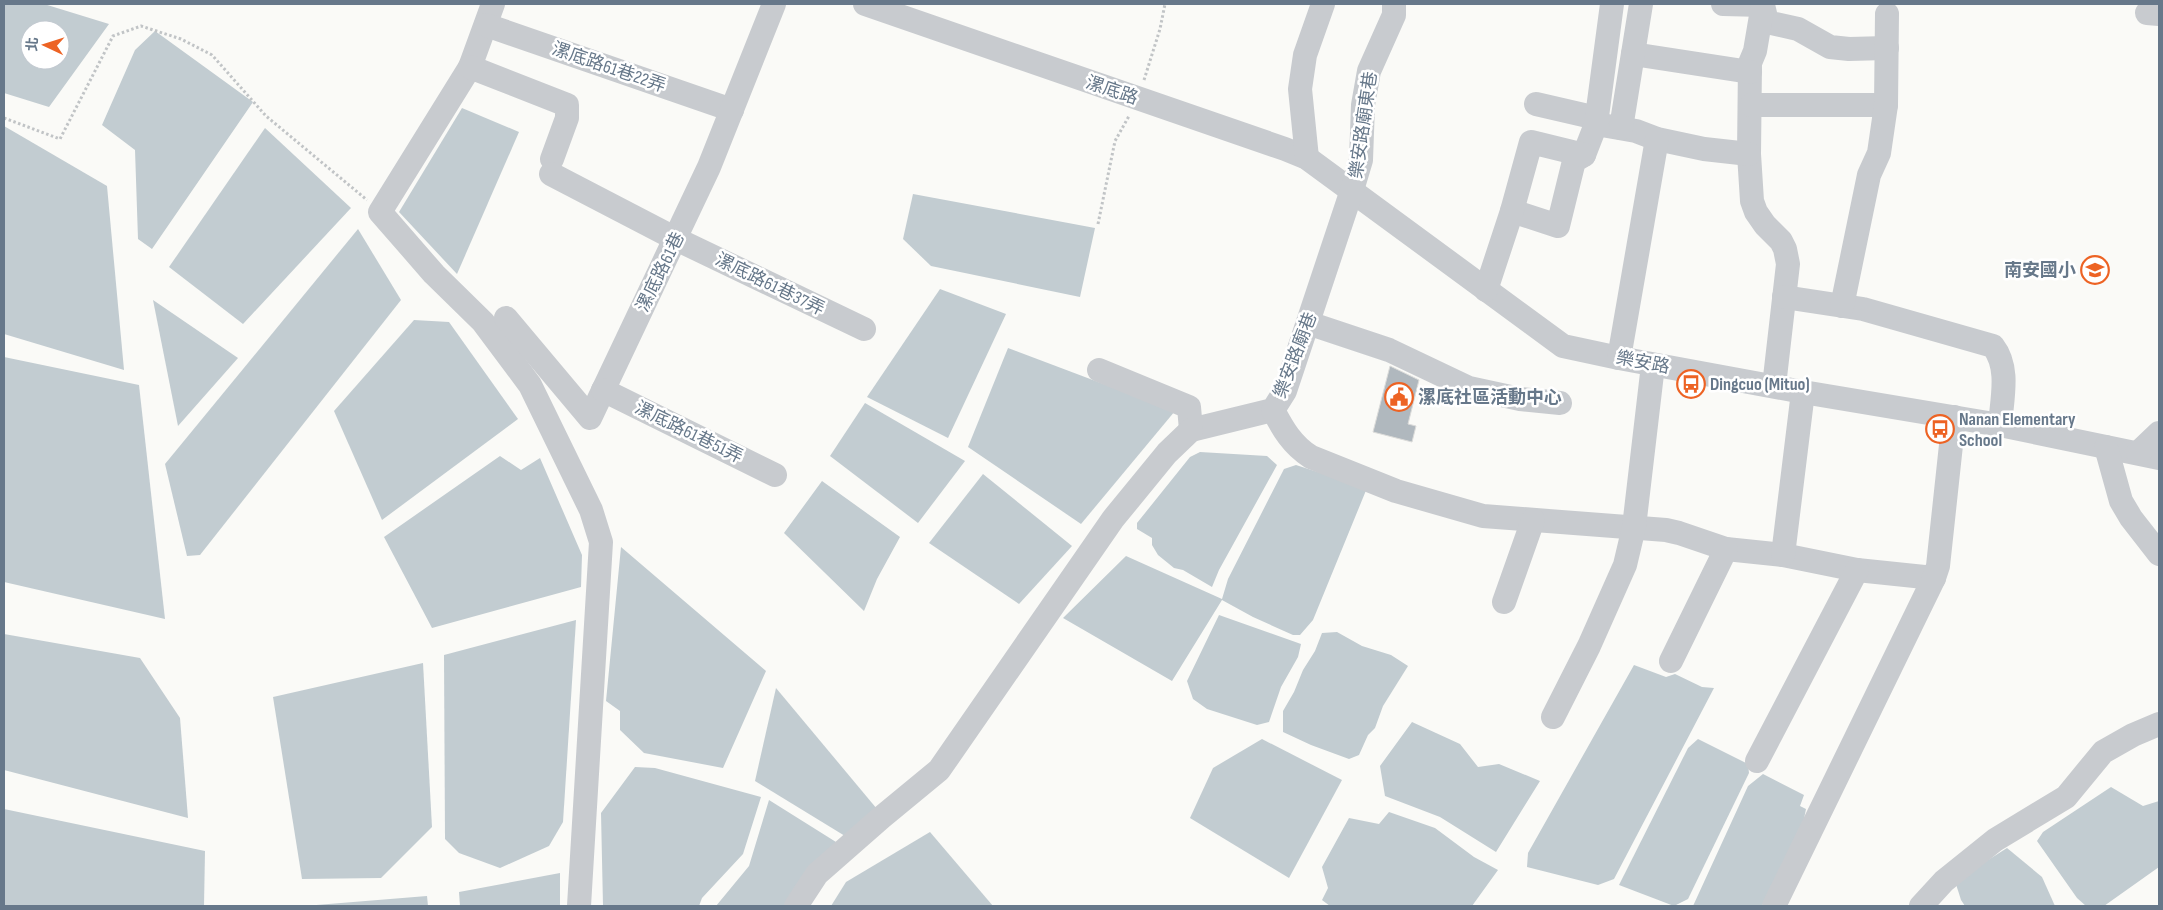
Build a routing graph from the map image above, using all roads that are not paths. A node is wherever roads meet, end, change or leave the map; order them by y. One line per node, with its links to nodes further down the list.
1 (774, 4): 18 (street, 漯底路61巷)
2 (865, 4): 24 (street, 漯底路)
3 (1323, 4): 24 (street)
4 (1394, 4): 25 (street, 樂安路廟東巷)
5 (1612, 4): 19 (street)
6 (1641, 4): 12 (street)
7 (1723, 4): 8 (street)
8 (1763, 5): 11 (street); 14 (street)
9 (1887, 14): 11 (street)
10 (490, 15): 13 (street); 18 (street, 漯底路61巷22弄)
11 (1886, 48): 17 (street)
12 (1633, 54): 14 (street); 20 (street)
13 (470, 67): 27 (street, 漯底路61巷37弄); 61 (street)
14 (1750, 72): 16 (street)
15 (1536, 104): 19 (street)
16 (1751, 105): 17 (street); 22 (street)
17 (1886, 105): 30 (street)
18 (732, 110): 27 (street, 漯底路61巷)
19 (1596, 124): 20 (street); 23 (street)
20 (1621, 128): 21 (street)
21 (1657, 139): 22 (street); 34 (street)
22 (1749, 154): 29 (street)
23 (1584, 155): 26 (street); 26 (street)
24 (1307, 158): 25 (street, 漯底路)
25 (1352, 190): 28 (street, 樂安路); 32 (street, 樂安路廟巷)
26 (1512, 211): 28 (street)
27 (676, 239): 33 (street, 漯底路61巷37弄); 38 (street, 漯底路61巷)
28 (1486, 290): 34 (street, 樂安路)
29 (1784, 297): 30 (street); 37 (street)
30 (1842, 306): 43 (street)
31 (506, 318): 38 (street, 漯底路61巷)
32 (1308, 323): 40 (street); 41 (street, 樂安路廟巷)
33 (864, 329)
34 (1619, 358): 35 (street, 樂安路)
35 (1653, 365): 37 (street, 樂安路); 50 (street)
36 (1099, 370): 44 (street)
37 (1774, 386): 39 (street, 樂安路)
38 (603, 390): 48 (street, 漯底路61巷51弄)
39 (1803, 392): 42 (street, 樂安路); 53 (street)
40 (1560, 403)
41 (1273, 410): 44 (street, 樂安路廟巷); 49 (street)
42 (1954, 418): 43 (street, 樂安路); 55 (street)
43 (2005, 426): 46 (street, 樂安路)
44 (1191, 430): 62 (street)
45 (2159, 433): 47 (street)
46 (2106, 447): 47 (street, 樂安路); 52 (street)
47 (2149, 456)
48 (775, 474)
49 (1533, 520): 50 (street); 56 (street)
50 (1634, 527): 51 (street); 58 (street)
51 (1726, 549): 53 (street); 57 (street)
52 (2159, 554)
53 (1783, 555): 54 (street)
54 (1857, 570): 55 (street); 60 (street)
55 (1934, 578): 63 (street)
56 (1504, 602)
57 (1671, 661)
58 (1553, 717)
59 (2159, 724): 64 (street)
60 (1757, 761)
61 (579, 906)
62 (796, 906)
63 (1774, 906)
64 (1921, 906)

